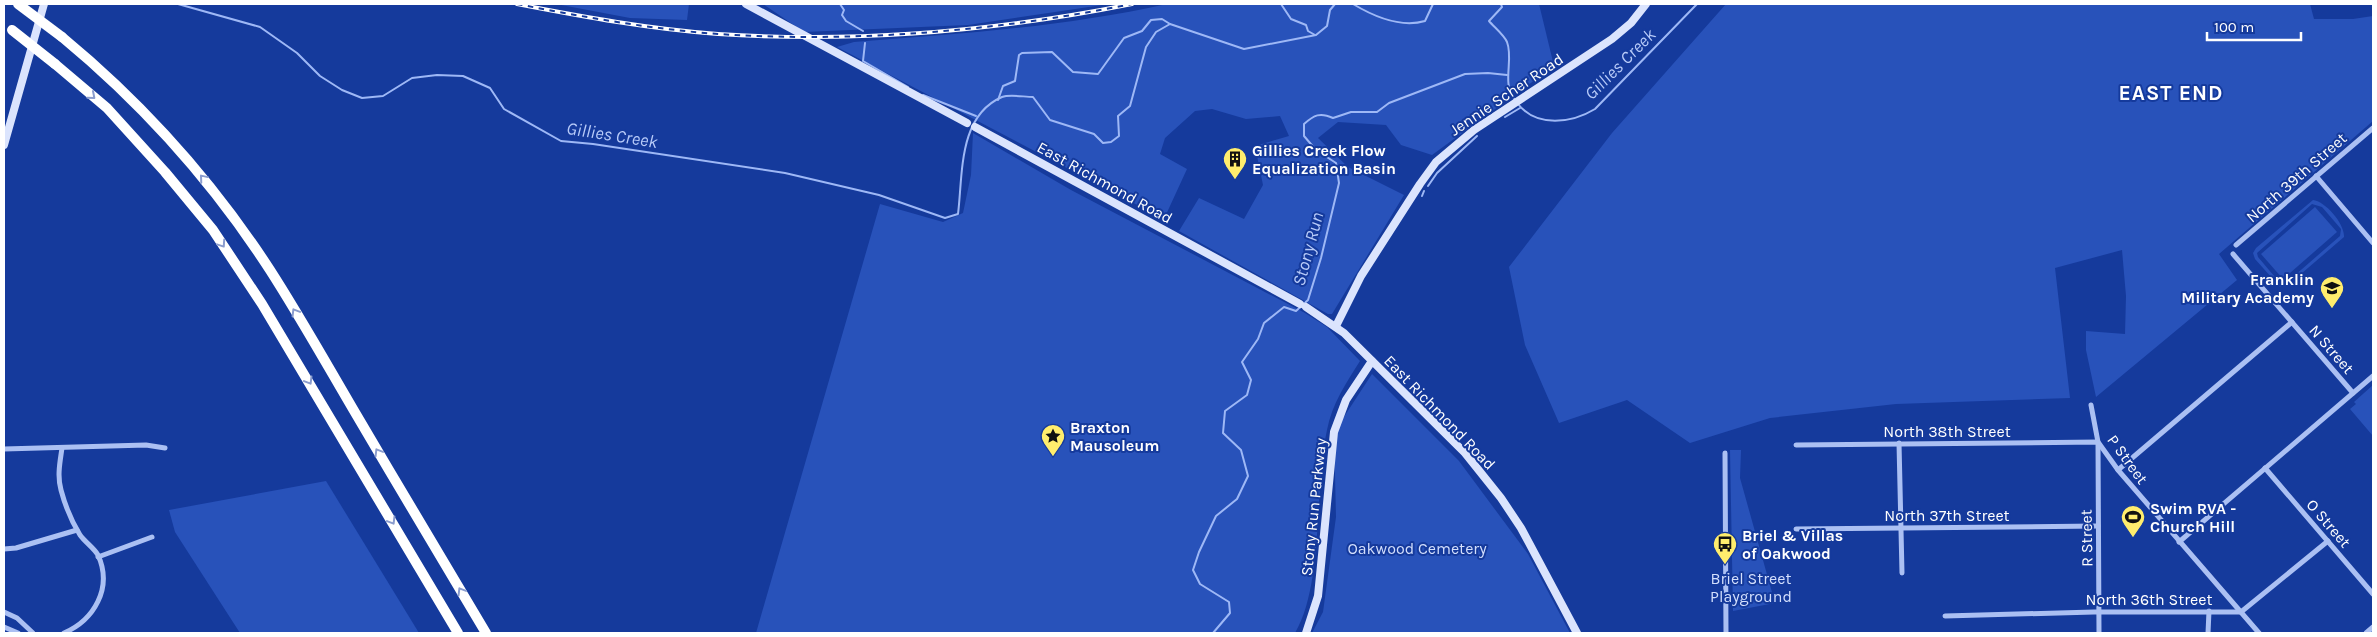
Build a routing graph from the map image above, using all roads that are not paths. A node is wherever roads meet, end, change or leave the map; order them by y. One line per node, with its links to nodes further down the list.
1 (18, 4): 51 (highway, one-way to 1, bridge)
2 (44, 4): 9 (street)
3 (746, 4): 6 (street)
4 (1646, 4): 15 (street, Jennie Scher Road)
5 (8, 27): 50 (highway, one-way to 50, bridge)
6 (967, 123)
7 (975, 128): 15 (street, East Richmond Road)
8 (2373, 128): 10 (street, North 39th Street)
9 (4, 145)
10 (2316, 176): 11 (street); 12 (street, North 39th Street)
11 (2373, 243)
12 (2236, 245)
13 (2233, 254): 14 (street, N Street)
14 (2292, 322): 18 (street, N Street); 28 (street)
15 (1336, 326): 16 (street, East Richmond Road)
16 (1372, 361): 52 (street, Stony Run Parkway); 53 (street, East Richmond Road)
17 (2373, 376): 18 (street)
18 (2353, 393): 27 (street)
19 (2090, 406): 20 (street, P Street)
20 (2098, 442): 21 (street, North 38th Street); 28 (street, P Street); 29 (street, R Street)
21 (1899, 443): 22 (street, North 38th Street); 30 (street)
22 (1796, 445)
23 (62, 448): 24 (street); 25 (street); 32 (street)
24 (165, 448)
25 (4, 449)
26 (1725, 454): 54 (street)
27 (2265, 468): 34 (street, O Street); 35 (street)
28 (2118, 470): 35 (street, P Street)
29 (2098, 526): 30 (street, North 37th Street); 42 (street, R Street)
30 (1900, 527): 31 (street, North 37th Street); 38 (street)
31 (1796, 529)
32 (77, 530): 36 (street); 37 (street)
33 (152, 537): 37 (street)
34 (2328, 541): 39 (street, O Street); 43 (street)
35 (2179, 542): 43 (street, P Street)
36 (4, 549)
37 (98, 557): 49 (street)
38 (1902, 573)
39 (2373, 594)
40 (2209, 611): 42 (street, North 36th Street); 43 (street, North 36th Street); 56 (street)
41 (4, 612): 48 (street)
42 (2101, 612): 44 (street, North 36th Street); 55 (street, R Street)
43 (2241, 612): 57 (street, P Street)
44 (1945, 616)
45 (4, 627): 47 (street)
46 (2373, 627): 58 (street)
47 (18, 633)
48 (33, 633)
49 (64, 633)
50 (458, 633)
51 (486, 633)
52 (1306, 633)
53 (1577, 633)
54 (1726, 633)
55 (2099, 633)
56 (2208, 633)
57 (2259, 633)
58 (2366, 633)

